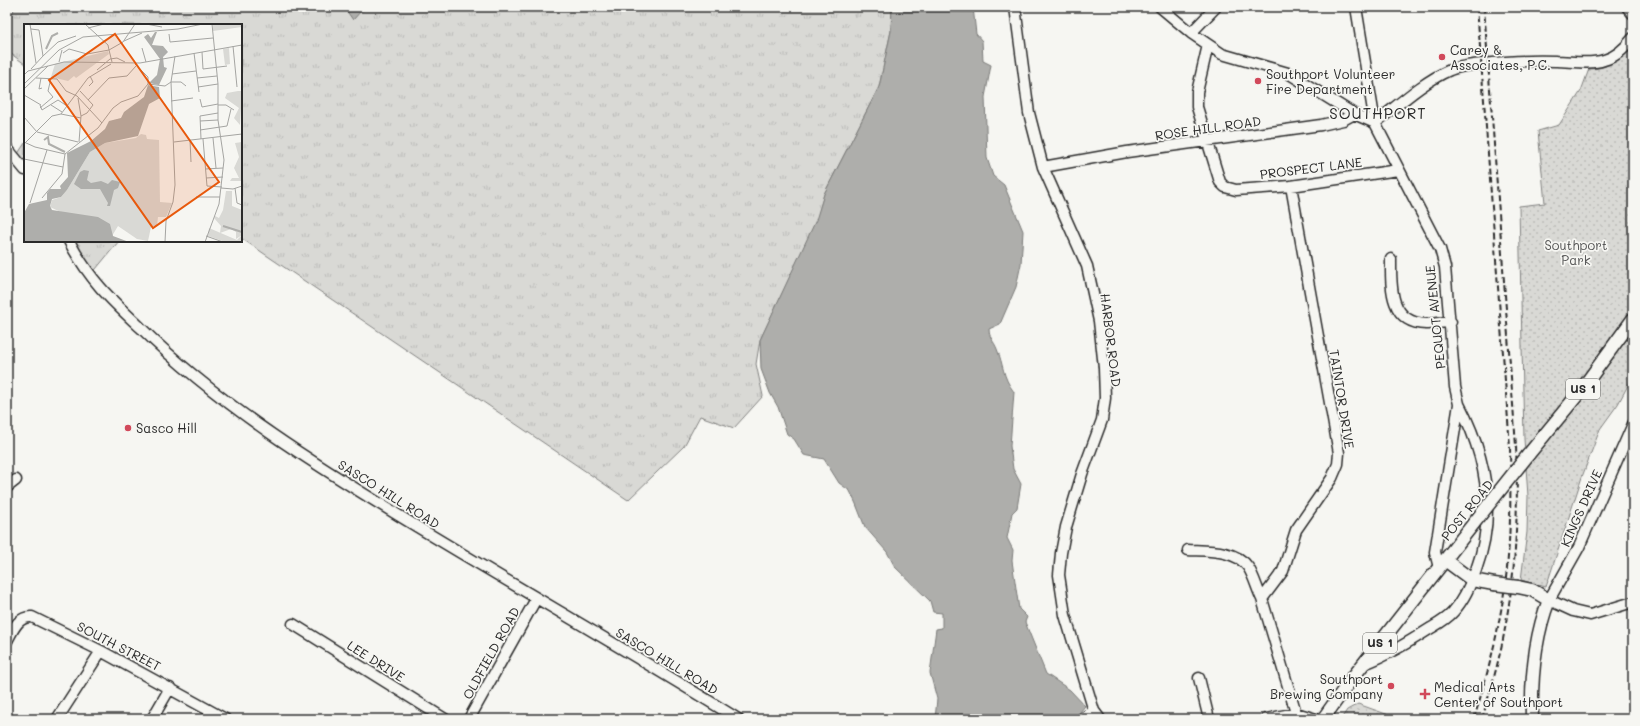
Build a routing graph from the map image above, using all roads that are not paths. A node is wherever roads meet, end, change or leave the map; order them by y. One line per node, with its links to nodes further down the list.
1 (1015, 7): 14 (street, HARBOR ROAD)
2 (1160, 7): 7 (street)
3 (1216, 7): 7 (street)
4 (1356, 7): 11 (street, PEQUOT AVENUE)
5 (1627, 7): 6 (street)
6 (1633, 14)
7 (1191, 33): 9 (street)
8 (1633, 38): 11 (street)
9 (1208, 45): 10 (street); 12 (street)
10 (1354, 114): 11 (street); 12 (street, ROSE HILL ROAD)
11 (1375, 123): 16 (street, PEQUOT AVENUE)
12 (1207, 141): 14 (street, ROSE HILL ROAD); 17 (street, PROSPECT LANE)
13 (7, 148): 15 (street)
14 (1042, 167): 40 (street, HARBOR ROAD)
15 (24, 169)
16 (1398, 170): 17 (street, PROSPECT LANE); 21 (street, PEQUOT AVENUE)
17 (1291, 186): 30 (street, TAINTOR DRIVE)
18 (70, 242): 29 (street, SASCO HILL ROAD)
19 (1391, 259): 21 (street)
20 (1633, 319): 27 (main road, POST ROAD / US 1, bridge)
21 (1451, 322): 22 (street, PEQUOT AVENUE)
22 (1459, 404): 27 (street, PEQUOT AVENUE); 28 (street)
23 (1633, 424): 31 (street, KINGS DRIVE)
24 (16, 480): 25 (street)
25 (7, 486)
26 (1188, 550): 30 (street)
27 (1442, 564): 28 (main road); 36 (main road, POST ROAD / US 1)
28 (1472, 580): 31 (main road, bridge); 36 (street)
29 (536, 599): 45 (street, OLDFIELD ROAD); 46 (street, SASCO HILL ROAD)
30 (1262, 599): 39 (street)
31 (1549, 600): 32 (street); 52 (main road)
32 (1633, 602)
33 (293, 624): 44 (street, LEE DRIVE)
34 (7, 641): 35 (street, SOUTH STREET)
35 (101, 651): 38 (street, SOUTH STREET); 41 (street)
36 (1364, 664): 51 (main road, POST ROAD / US 1)
37 (1199, 678): 48 (street)
38 (170, 688): 42 (street); 43 (street, SOUTH STREET)
39 (1296, 712): 49 (street); 50 (street)
40 (1097, 715): 47 (street, HARBOR ROAD)
41 (56, 719)
42 (152, 719)
43 (225, 719)
44 (445, 719)
45 (469, 719)
46 (738, 719)
47 (1082, 719)
48 (1209, 719)
49 (1266, 719)
50 (1316, 719)
51 (1323, 719)
52 (1532, 719)

